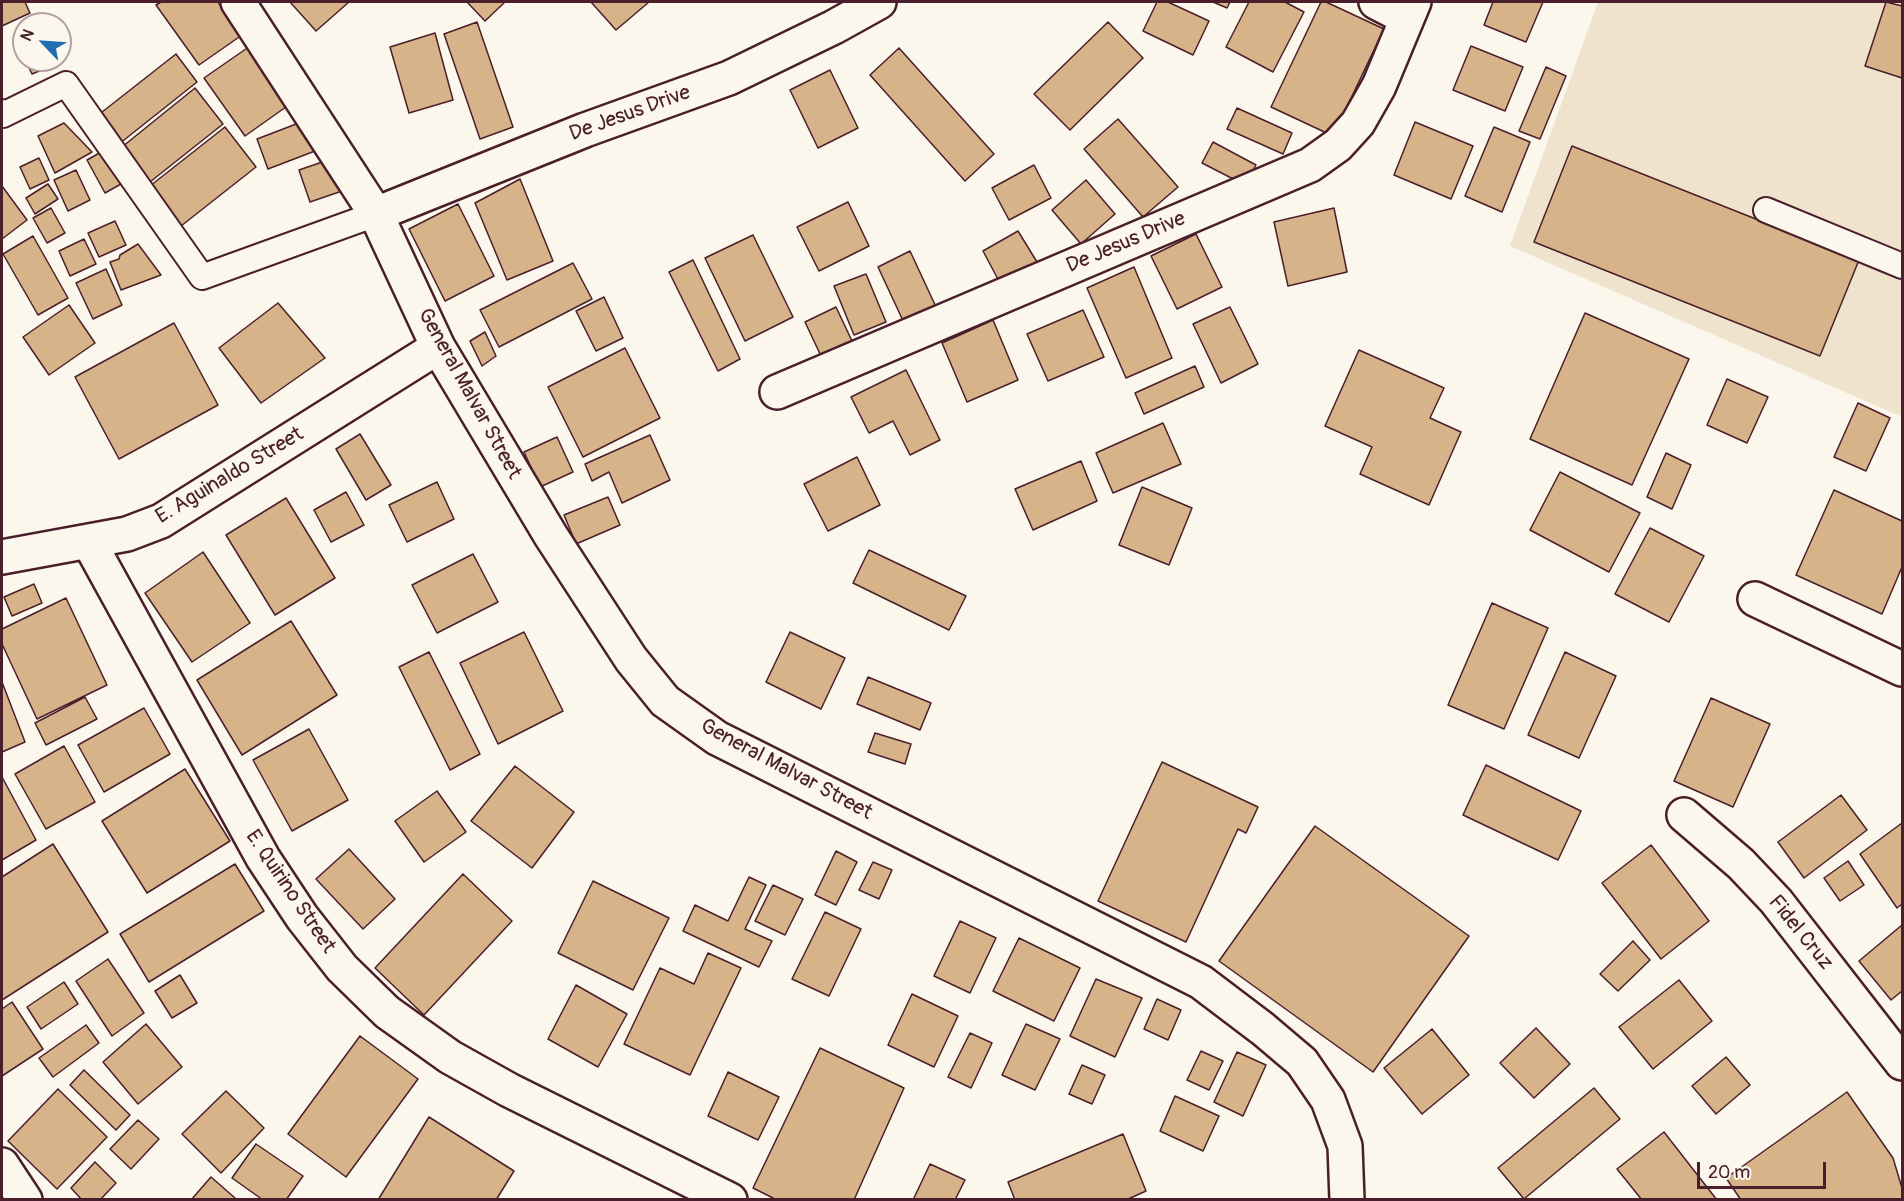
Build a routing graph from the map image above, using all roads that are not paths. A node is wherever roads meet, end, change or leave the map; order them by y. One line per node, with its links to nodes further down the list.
1 (238, 2): 7 (street, General Malvar Street)
2 (879, 2): 7 (street, De Jesus Drive)
3 (1376, 2): 4 (street, De Jesus Drive)
4 (1410, 10): 10 (street, De Jesus Drive)
5 (2, 112): 7 (lane)
6 (1766, 210): 8 (lane)
7 (376, 214): 9 (street, General Malvar Street)
8 (1902, 266)
9 (438, 347): 11 (street, E. Aguinaldo Street); 20 (street, General Malvar Street)
10 (777, 392)
11 (89, 542): 12 (street, E. Aguinaldo Street); 19 (street, E. Quirino Street)
12 (2, 557)
13 (1755, 599): 14 (street)
14 (1902, 669)
15 (1684, 815): 16 (street, Fidel Cruz)
16 (1902, 1063)
17 (2, 1165): 18 (street)
18 (25, 1200)
19 (730, 1200)
20 (1347, 1200)

